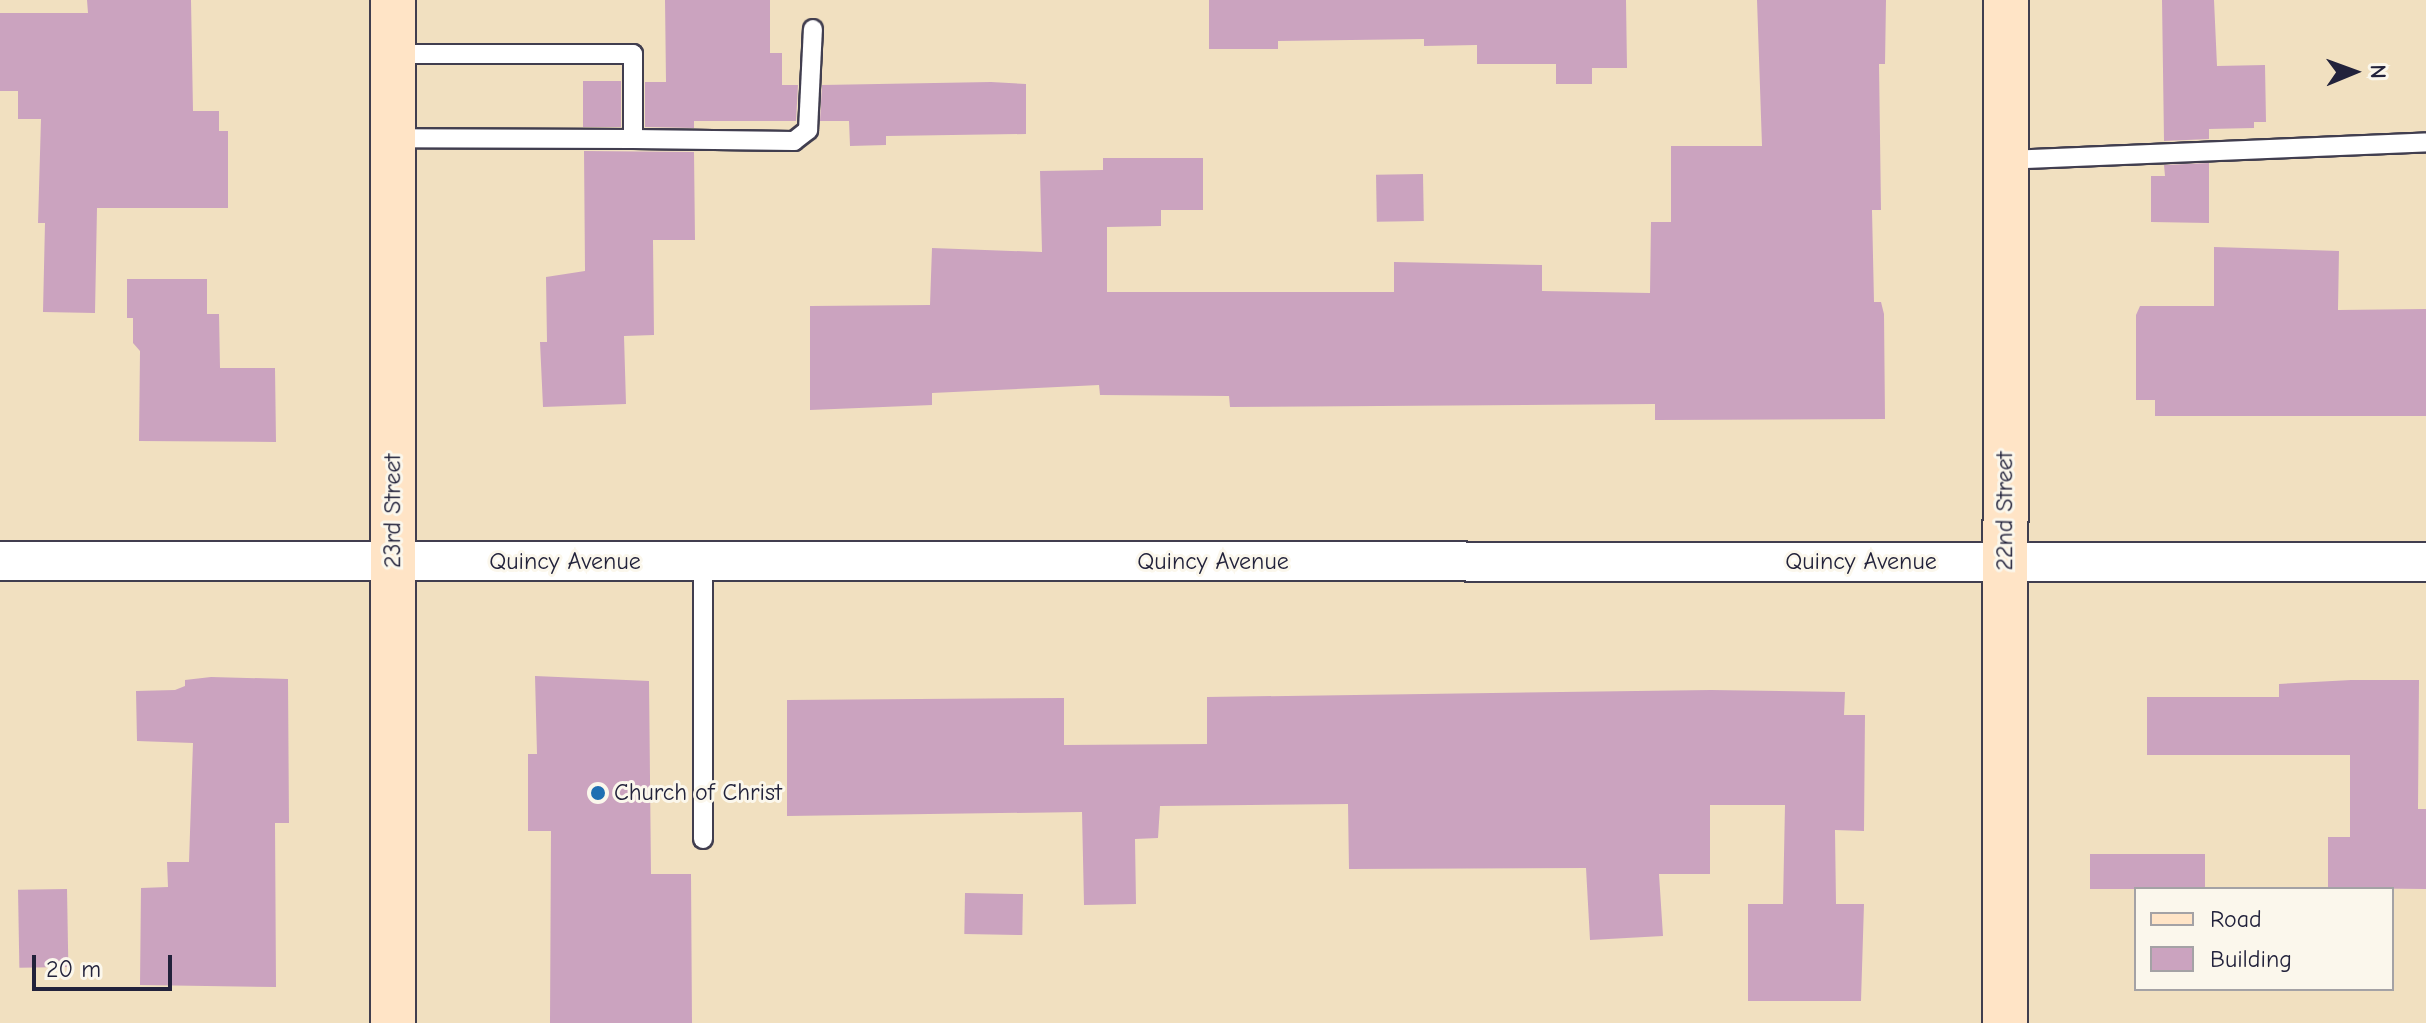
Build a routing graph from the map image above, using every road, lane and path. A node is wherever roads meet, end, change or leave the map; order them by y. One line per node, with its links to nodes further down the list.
1 (393, 0): 4 (street, 23rd Street)
2 (2006, 0): 8 (street, 22nd Street)
3 (813, 29): 6 (lane)
4 (393, 54): 5 (street, 23rd Street); 6 (lane)
5 (393, 138): 6 (lane); 11 (street, 23rd Street)
6 (633, 139)
7 (2426, 142): 8 (lane)
8 (2005, 160): 13 (street, 22nd Street)
9 (0, 561): 11 (street, Quincy Avenue)
10 (703, 561): 11 (street, Quincy Avenue); 13 (street, Quincy Avenue); 14 (lane)
11 (393, 562): 15 (street, 23rd Street)
12 (2426, 562): 13 (street, Quincy Avenue)
13 (2005, 563): 16 (street, 22nd Street)
14 (703, 839)
15 (393, 1023)
16 (2005, 1023)

